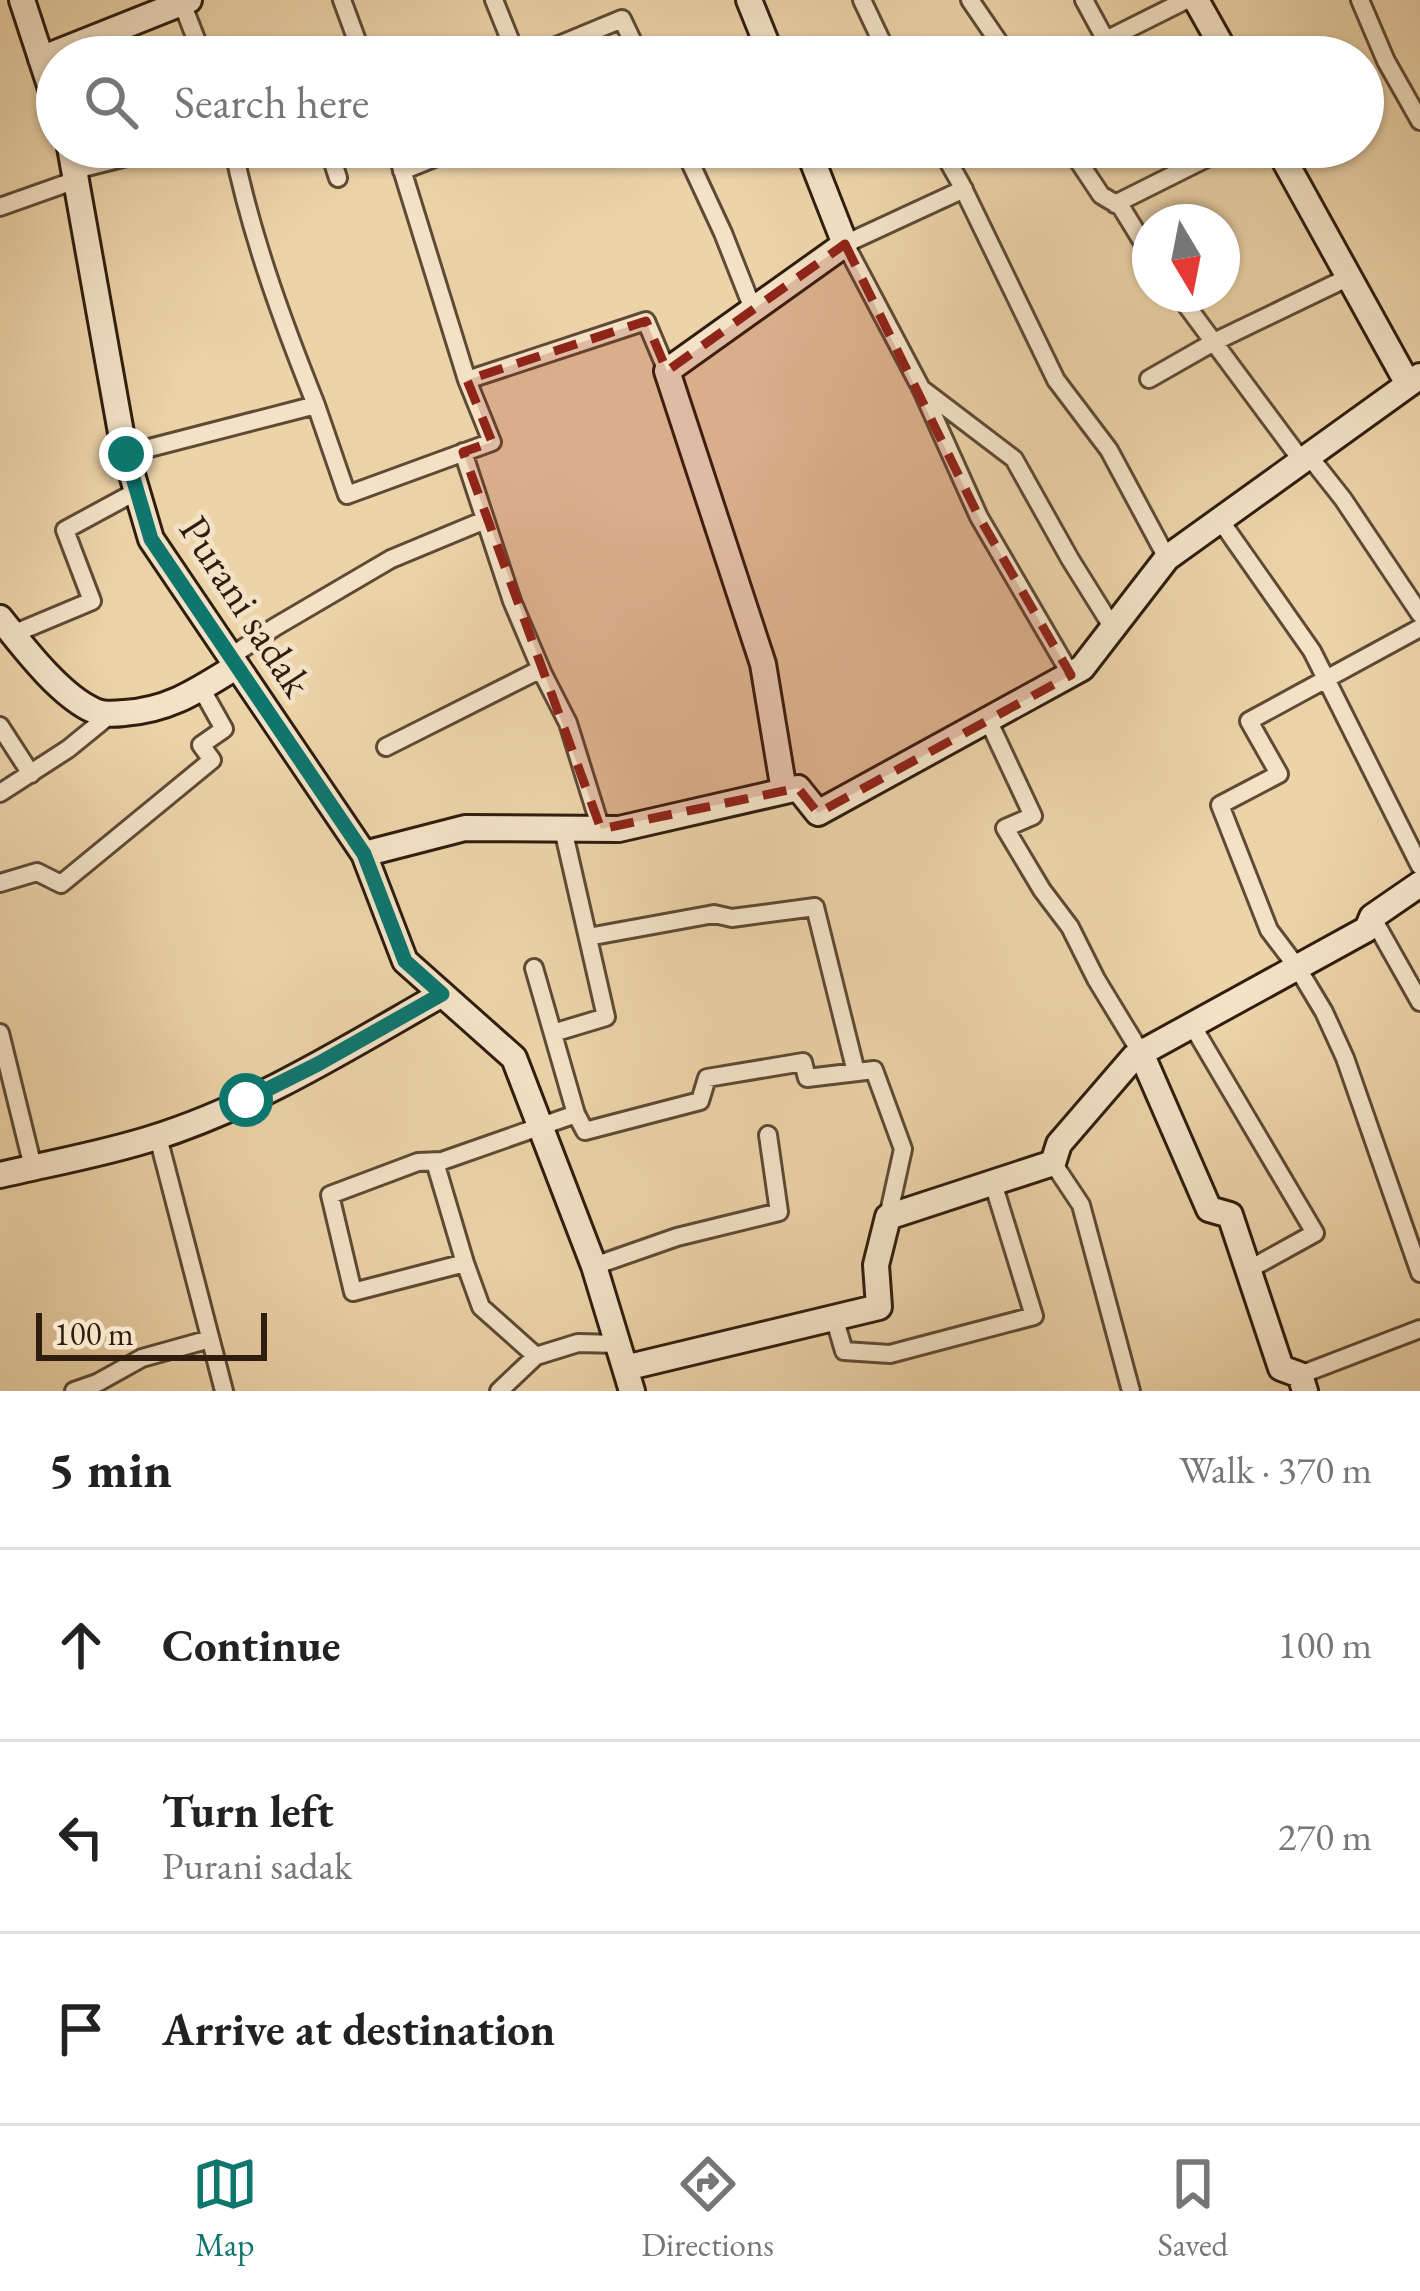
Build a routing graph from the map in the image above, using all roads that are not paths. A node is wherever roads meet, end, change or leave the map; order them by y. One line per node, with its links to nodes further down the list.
1 (22, 0): 25 (street)
2 (342, 0): 14 (street)
3 (494, 0): 15 (street)
4 (749, 0): 18 (street)
5 (862, 0): 19 (street)
6 (970, 0): 20 (street)
7 (1084, 0): 21 (street)
8 (1186, 0): 22 (street)
9 (1196, 0): 23 (street)
10 (1360, 0): 24 (street)
11 (185, 2): 12 (street); 13 (street)
12 (99, 36)
13 (196, 36)
14 (355, 36)
15 (509, 36)
16 (581, 36): 17 (street)
17 (630, 36)
18 (764, 36)
19 (879, 36)
20 (995, 36)
21 (1104, 36)
22 (1130, 36)
23 (1216, 36)
24 (1375, 36)
25 (36, 43)
26 (1384, 56): 27 (street)
27 (1420, 121)
28 (70, 168): 44 (street)
29 (74, 168): 58 (street, Purani sadak)
30 (237, 168): 56 (street)
31 (335, 168): 41 (street)
32 (402, 168): 40 (street)
33 (410, 168): 40 (street)
34 (693, 168): 48 (street)
35 (815, 168): 46 (street)
36 (952, 168): 42 (street)
37 (1083, 168): 43 (street)
38 (1187, 168): 43 (street)
39 (1289, 168): 47 (street)
40 (403, 171): 53 (street)
41 (338, 178)
42 (964, 189): 46 (street); 63 (street)
43 (1115, 204): 45 (street)
44 (0, 207)
45 (1132, 225)
46 (845, 244): 48 (street); 55 (street)
47 (1349, 277): 50 (street); 54 (street)
48 (753, 309): 51 (street)
49 (1190, 312): 50 (street)
50 (1212, 343): 52 (street); 59 (street)
51 (667, 370): 53 (street); 77 (street)
52 (1149, 379)
53 (466, 380): 57 (street)
54 (1414, 380): 59 (street)
55 (920, 388): 66 (street); 69 (street)
56 (316, 405): 57 (street); 58 (street)
57 (463, 452): 61 (street)
58 (126, 454): 60 (street, Purani sadak)
59 (1305, 458): 62 (street); 64 (street)
60 (137, 491): 65 (street); 67 (street, Purani sadak)
61 (485, 520): 67 (street); 68 (street)
62 (1220, 520): 63 (street); 70 (street)
63 (1167, 558): 66 (street)
64 (1419, 614): 70 (street)
65 (6, 626): 72 (street)
66 (1113, 628): 69 (street)
67 (234, 661): 71 (street); 81 (street, Purani sadak)
68 (541, 669): 75 (street); 80 (street)
69 (1070, 675): 73 (street)
70 (1327, 681): 82 (street); 87 (street)
71 (201, 688): 72 (street); 83 (street)
72 (111, 714): 76 (street)
73 (988, 720): 77 (street); 94 (street)
74 (0, 726): 76 (street)
75 (386, 748)
76 (31, 774): 78 (street)
77 (784, 791): 80 (street)
78 (0, 793)
79 (563, 829): 80 (street); 81 (street); 86 (street)
80 (601, 829)
81 (364, 854): 89 (street, Purani sadak)
82 (1420, 866)
83 (0, 883)
84 (1420, 884): 85 (street)
85 (1372, 916): 87 (street); 90 (street)
86 (588, 937): 93 (street); 95 (street)
87 (1297, 967): 91 (street); 109 (street)
88 (534, 968): 93 (street)
89 (442, 994): 97 (street, Purani sadak); 99 (street)
90 (1420, 1002)
91 (1192, 1024): 94 (street); 108 (street)
92 (0, 1033): 102 (street)
93 (553, 1033): 96 (street)
94 (1141, 1053): 101 (street); 108 (street)
95 (856, 1072): 96 (street); 105 (street)
96 (576, 1114): 97 (street)
97 (540, 1126): 100 (street); 107 (street, Purani sadak)
98 (767, 1135): 107 (street)
99 (158, 1137): 102 (street); 112 (street)
100 (435, 1162): 106 (street); 106 (street)
101 (1054, 1163): 104 (street); 119 (street)
102 (33, 1167): 103 (street)
103 (0, 1175)
104 (993, 1183): 105 (street); 110 (street)
105 (888, 1217): 110 (street)
106 (465, 1263): 113 (street)
107 (594, 1266): 114 (street, Purani sadak)
108 (1248, 1270): 115 (street)
109 (1420, 1273)
110 (834, 1317): 114 (street)
111 (1420, 1329): 115 (street)
112 (210, 1339): 116 (street); 117 (street)
113 (536, 1356): 114 (street); 118 (street)
114 (625, 1368)
115 (1302, 1383)
116 (74, 1391)
117 (224, 1391)
118 (499, 1391)
119 (1131, 1391)

